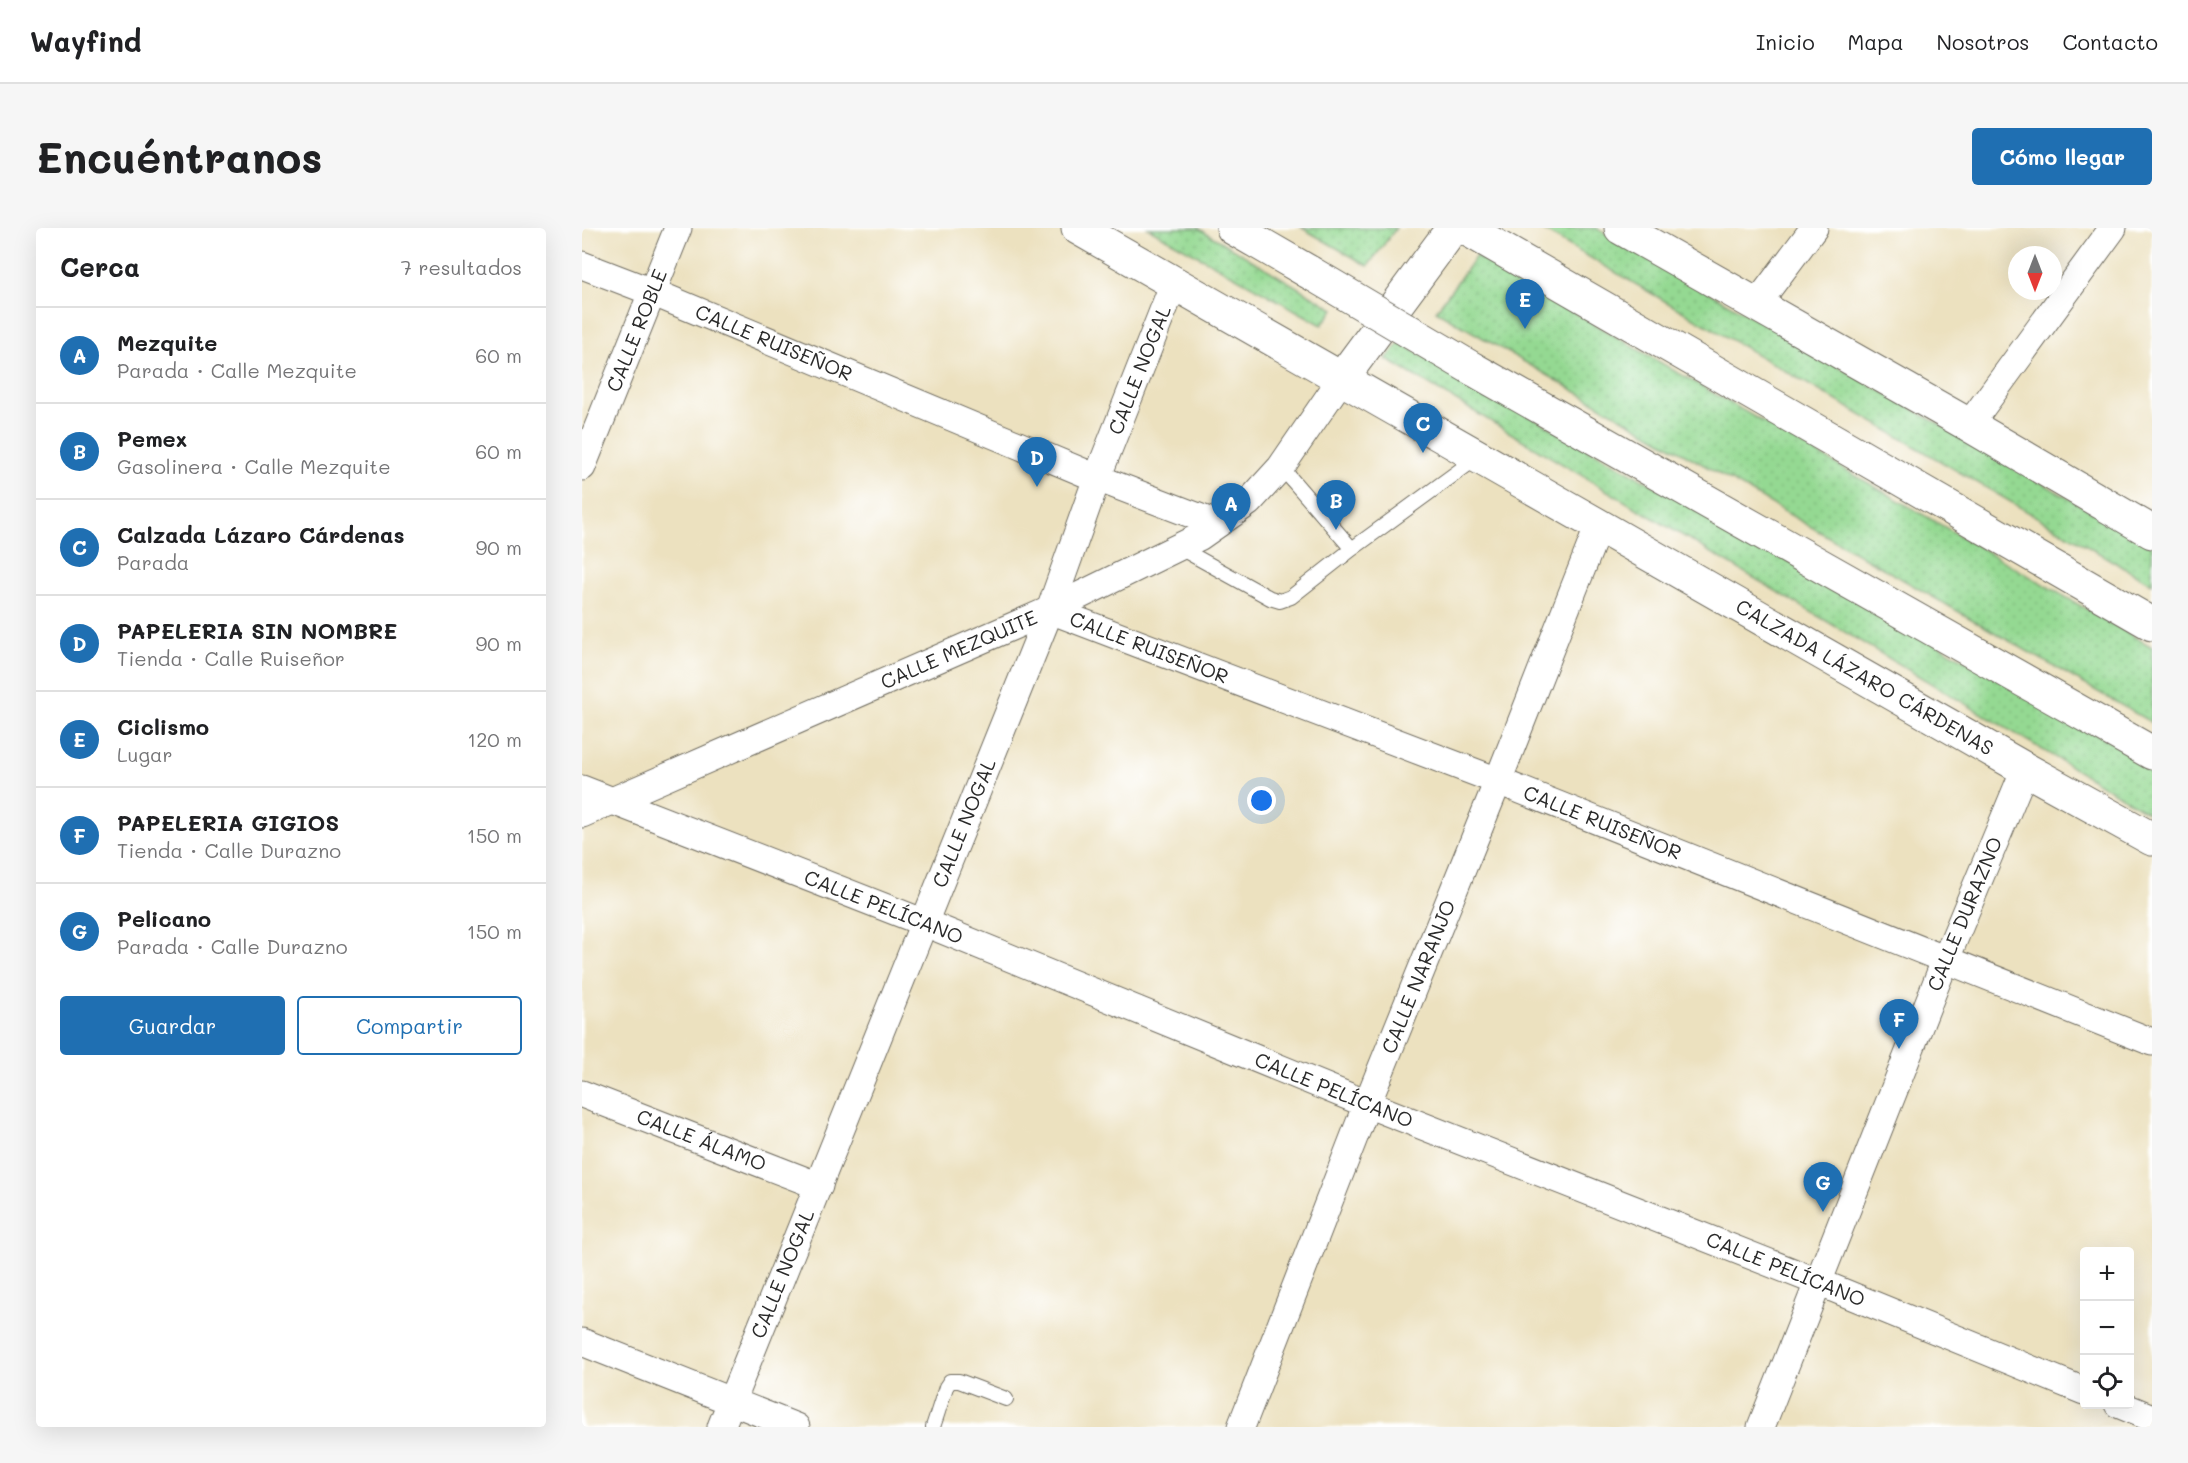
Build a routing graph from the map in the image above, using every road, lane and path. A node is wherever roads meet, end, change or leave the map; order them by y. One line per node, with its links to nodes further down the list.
1 (678, 228): 11 (street, CALLE ROBLE)
2 (1078, 228): 10 (main road, CALZADA LÁZARO CÁRDENAS)
3 (1233, 228): 26 (main road, bridge)
4 (1453, 228): 13 (main road)
5 (1465, 228): 25 (main road)
6 (1621, 228): 12 (main road)
7 (1814, 228): 12 (street)
8 (2113, 228): 14 (street)
9 (582, 265): 11 (street, CALLE RUISEÑOR)
10 (1174, 283): 13 (main road, CALZADA LÁZARO CÁRDENAS); 18 (street, CALLE NOGAL)
11 (652, 292): 17 (street, CALLE ROBLE); 18 (street, CALLE RUISEÑOR)
12 (1757, 304): 14 (main road)
13 (1342, 378): 15 (main road, CALZADA LÁZARO CÁRDENAS); 16 (street, CALLE MEZQUITE)
14 (1969, 425): 21 (main road)
15 (1479, 457): 20 (main road, CALZADA LÁZARO CÁRDENAS); 23 (lane)
16 (1281, 466): 19 (street, CALLE MEZQUITE); 23 (lane)
17 (582, 467)
18 (1097, 478): 19 (street, CALLE RUISEÑOR); 24 (street, CALLE NOGAL)
19 (1217, 524): 22 (street, CALLE MEZQUITE)
20 (1599, 525): 27 (main road, CALZADA LÁZARO CÁRDENAS); 28 (street, CALLE NARANJO)
21 (2152, 532)
22 (1178, 547): 23 (lane); 24 (street, CALLE MEZQUITE)
23 (1352, 549)
24 (1050, 610): 28 (street, CALLE RUISEÑOR); 30 (street, CALLE MEZQUITE); 33 (street, CALLE NOGAL)
25 (2152, 624)
26 (2152, 753)
27 (2025, 769): 32 (main road, CALZADA LÁZARO CÁRDENAS); 34 (street, CALLE DURAZNO)
28 (1498, 781): 34 (street, CALLE RUISEÑOR); 37 (street, CALLE NARANJO)
29 (582, 789): 30 (street, CALLE PELÍCANO)
30 (610, 801): 31 (street, CALLE MEZQUITE); 33 (street, CALLE PELÍCANO)
31 (582, 813)
32 (2152, 839)
33 (925, 923): 37 (street, CALLE PELÍCANO); 38 (street, CALLE NOGAL)
34 (1945, 961): 35 (street, CALLE RUISEÑOR); 39 (street, CALLE DURAZNO)
35 (2152, 1042)
36 (582, 1094): 38 (street, CALLE ÁLAMO)
37 (1366, 1104): 39 (street, CALLE PELÍCANO); 49 (street, CALLE NARANJO)
38 (819, 1186): 43 (street, CALLE NOGAL)
39 (1818, 1282): 41 (street, CALLE PELÍCANO); 50 (street, CALLE DURAZNO)
40 (582, 1342): 43 (street)
41 (2080, 1389)
42 (1006, 1400): 48 (lane)
43 (731, 1401): 46 (street, CALLE NOGAL); 47 (street)
44 (2130, 1409): 45 (street)
45 (2152, 1418)
46 (721, 1427)
47 (796, 1427)
48 (933, 1427)
49 (1241, 1427)
50 (1761, 1427)

